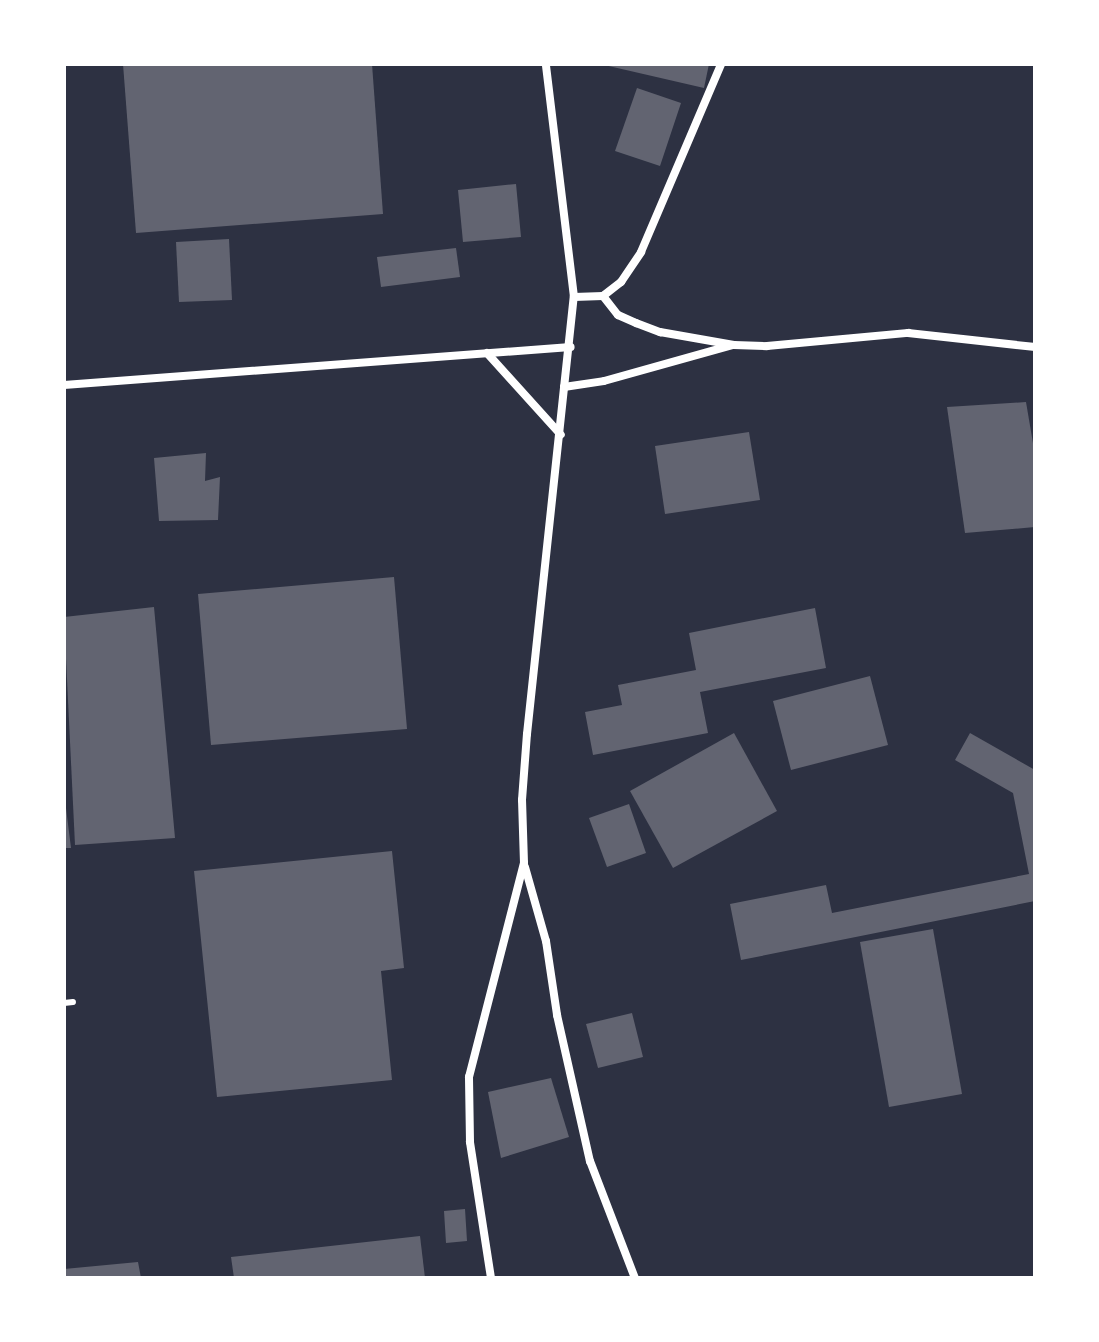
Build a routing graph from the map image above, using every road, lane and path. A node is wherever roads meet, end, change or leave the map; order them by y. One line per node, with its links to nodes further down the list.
1 (546, 64): 4 (street)
2 (721, 64): 3 (street)
3 (603, 296): 4 (street); 5 (street)
4 (574, 297): 6 (street)
5 (734, 345): 7 (street); 10 (street)
6 (571, 347): 8 (street); 10 (street)
7 (1035, 347)
8 (487, 353): 9 (street); 11 (street)
9 (64, 385)
10 (564, 387): 11 (street)
11 (562, 435): 12 (street)
12 (524, 863): 15 (street); 16 (street)
13 (73, 1002): 14 (lane)
14 (64, 1003)
15 (491, 1278)
16 (635, 1278)

